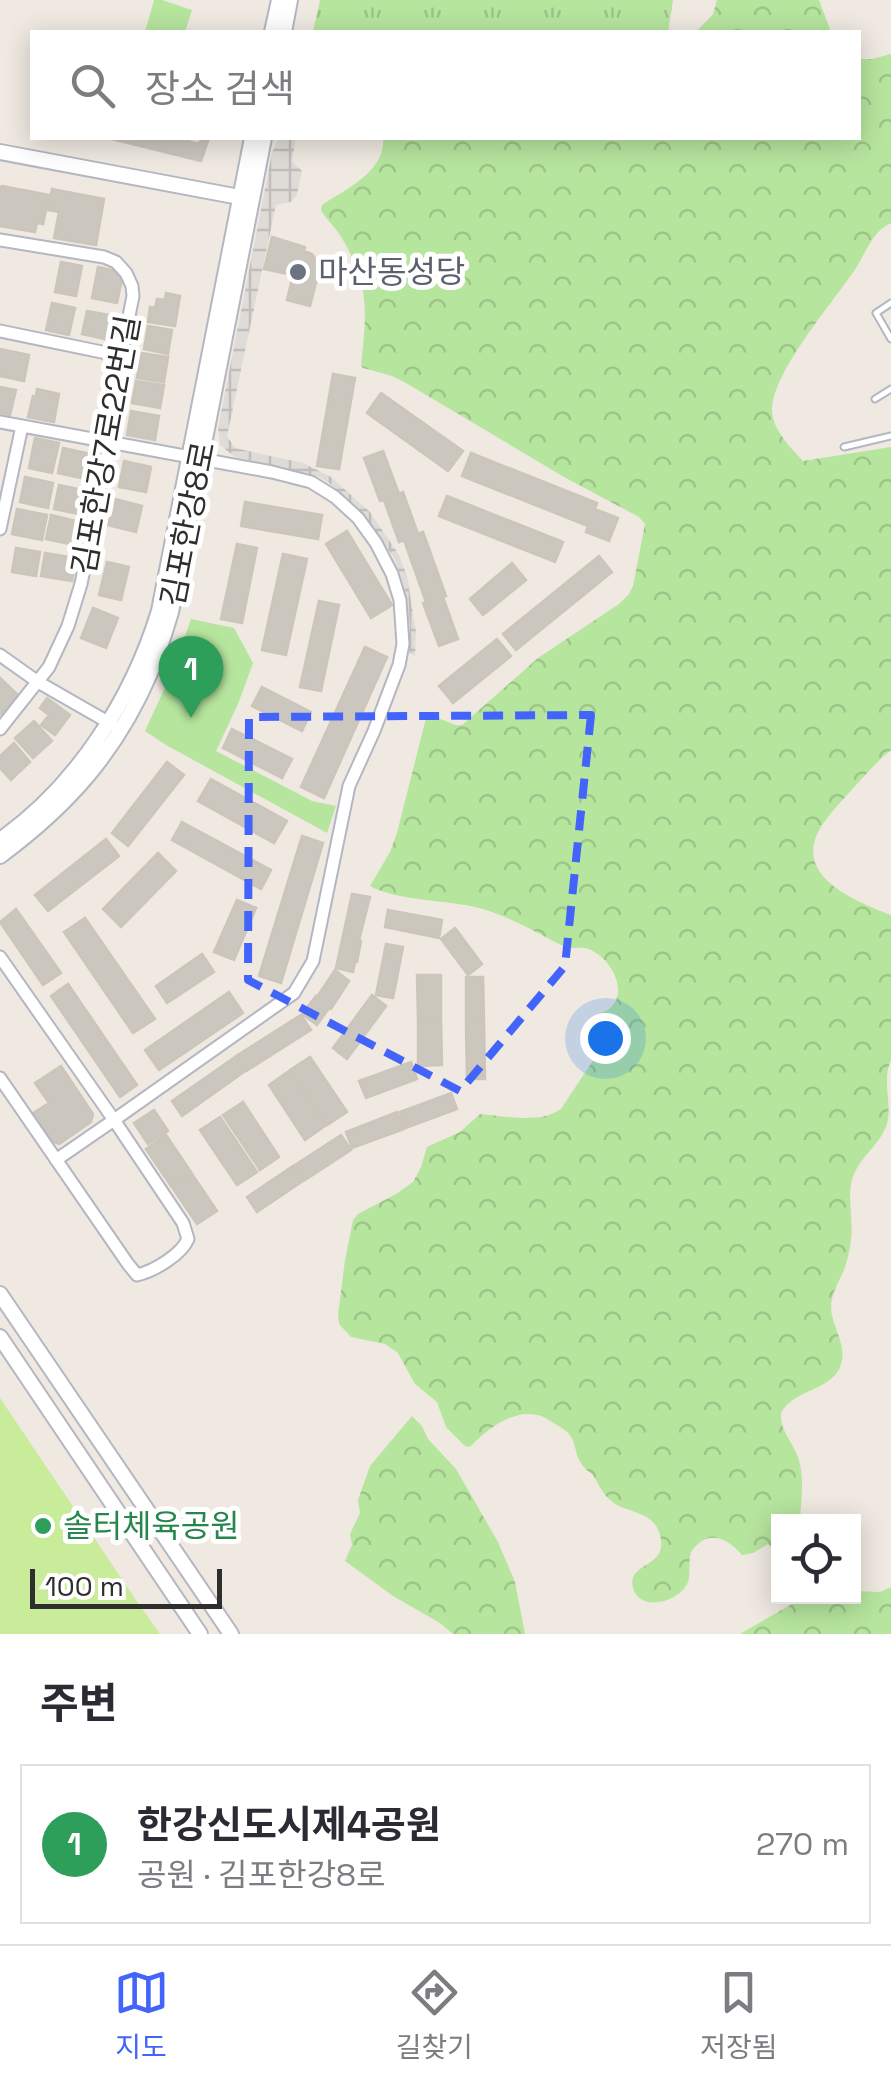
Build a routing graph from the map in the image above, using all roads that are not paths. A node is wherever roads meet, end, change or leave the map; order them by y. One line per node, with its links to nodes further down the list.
1 (279, 0): 3 (street)
2 (290, 0): 4 (street)
3 (272, 30)
4 (284, 30)
5 (252, 140): 8 (street, 김포한강8로)
6 (263, 140): 8 (street, 김포한강8로)
7 (0, 152): 8 (street)
8 (247, 199): 21 (street, 김포한강8로)
9 (0, 240): 13 (street, 김포한강7로22번길)
10 (891, 303): 12 (lane)
11 (0, 331): 13 (street)
12 (891, 338)
13 (120, 356): 19 (street, 김포한강7로22번길)
14 (891, 388): 15 (lane)
15 (875, 399)
16 (0, 422): 17 (street)
17 (22, 426): 19 (street); 22 (street)
18 (891, 436): 20 (lane)
19 (109, 444): 21 (street); 24 (street, 김포한강7로22번길)
20 (844, 447)
21 (195, 459): 25 (street, 김포한강8로); 33 (street)
22 (0, 530)
23 (0, 655): 24 (street)
24 (38, 682): 25 (street); 26 (street, 김포한강7로22번길)
25 (115, 726): 27 (street, 김포한강8로); 28 (street, 김포한강8로)
26 (0, 729)
27 (0, 840)
28 (0, 856)
29 (0, 958): 30 (street)
30 (14, 979): 31 (street); 33 (street)
31 (0, 988)
32 (0, 1078): 34 (street)
33 (114, 1120): 34 (street); 34 (street)
34 (56, 1160)
35 (0, 1294): 38 (street)
36 (0, 1337): 37 (street)
37 (200, 1634)
38 (231, 1634)

